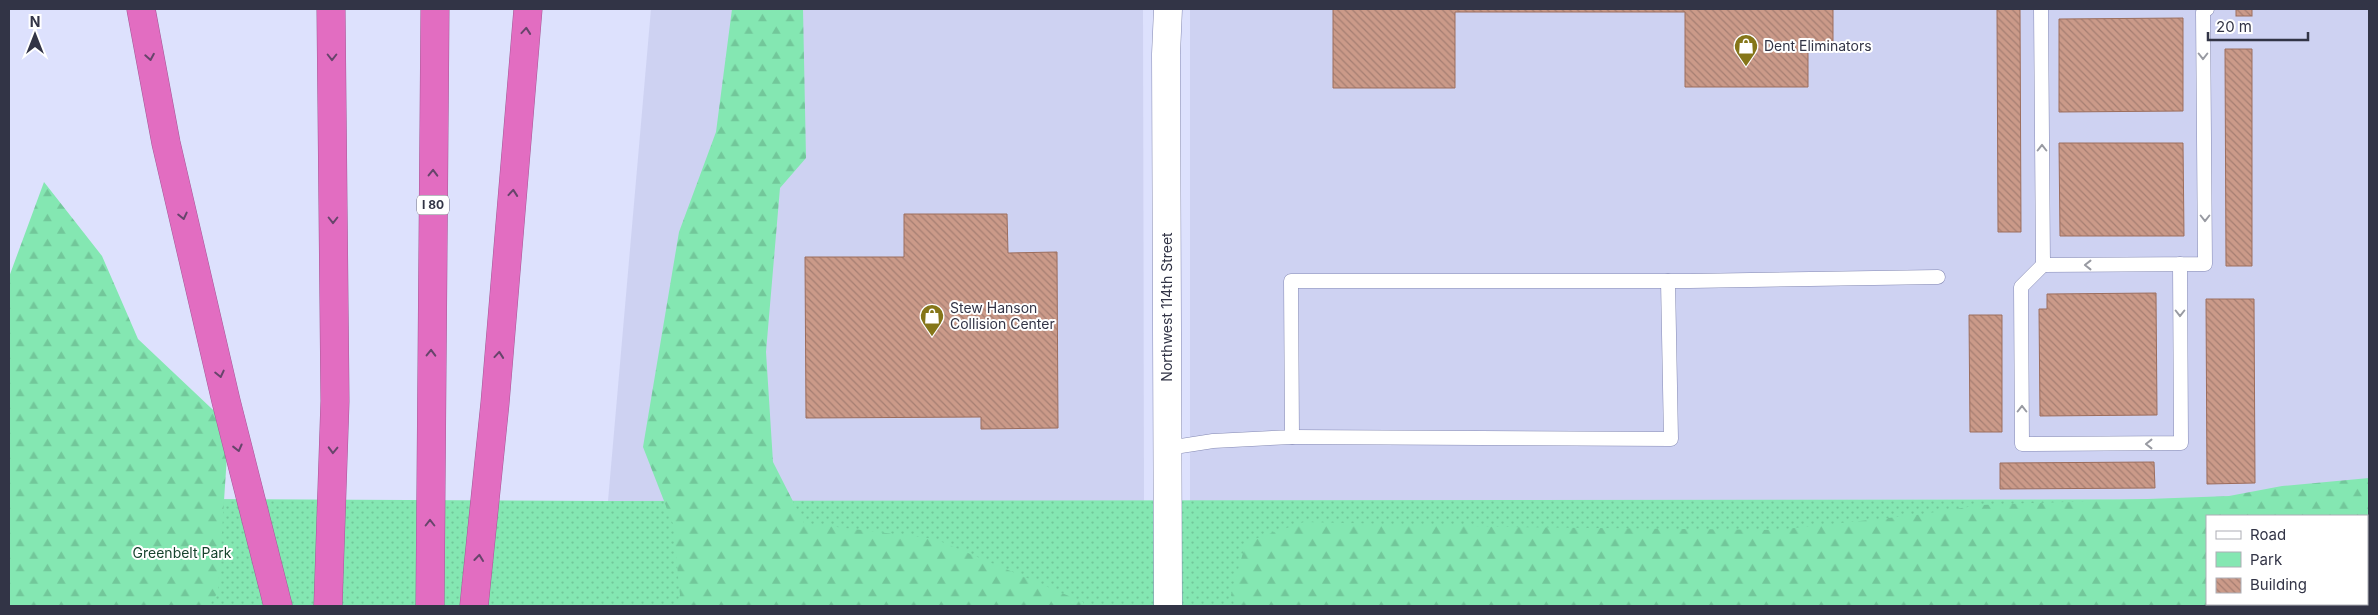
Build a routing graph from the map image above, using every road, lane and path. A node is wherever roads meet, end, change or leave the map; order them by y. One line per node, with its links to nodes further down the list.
1 (141, 9): 14 (highway, one-way to 14)
2 (331, 9): 15 (highway, one-way to 15)
3 (436, 9): 16 (highway, I 80, one-way to 3)
4 (528, 9): 17 (highway, one-way to 4)
5 (1168, 9): 13 (street, Northwest 114th Street)
6 (2041, 9): 9 (lane, one-way to 6)
7 (2207, 9): 8 (lane, one-way to 8)
8 (2180, 264): 9 (lane, one-way to 9); 9 (lane, one-way to 9)
9 (2043, 265)
10 (1938, 277): 11 (lane)
11 (1668, 281): 12 (lane); 12 (lane)
12 (1292, 437): 13 (lane)
13 (1168, 448): 18 (street, Northwest 114th Street)
14 (278, 606)
15 (328, 606)
16 (430, 606)
17 (474, 606)
18 (1168, 606)

